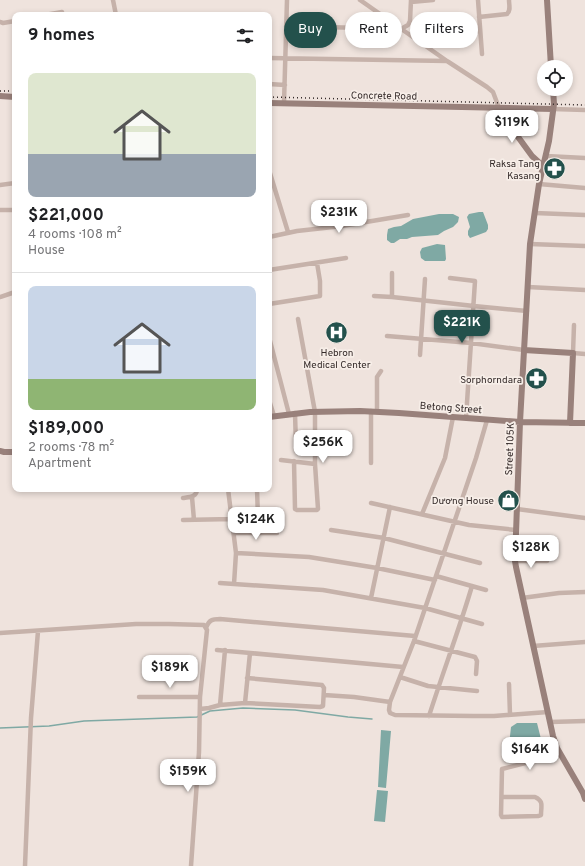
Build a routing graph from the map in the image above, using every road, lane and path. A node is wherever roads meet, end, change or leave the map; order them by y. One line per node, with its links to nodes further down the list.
1 (113, 0): 9 (street)
2 (287, 0): 10 (street)
3 (360, 0): 11 (street)
4 (433, 0): 8 (street)
5 (478, 0): 12 (street)
6 (509, 0): 12 (street)
7 (547, 0): 22 (main road)
8 (411, 1): 15 (street)
9 (115, 12)
10 (287, 12)
11 (377, 12)
12 (479, 17): 16 (street)
13 (0, 22): 14 (street)
14 (12, 22)
15 (402, 28)
16 (480, 31): 19 (street)
17 (286, 48): 21 (street)
18 (429, 48): 23 (street)
19 (482, 54)
20 (272, 58): 21 (street)
21 (286, 58): 23 (street); 25 (street)
22 (551, 60)
23 (447, 61): 31 (street)
24 (272, 84): 25 (street)
25 (285, 85): 30 (street)
26 (0, 96): 28 (main road)
27 (554, 96): 32 (main road, Street 105K)
28 (12, 97)
29 (272, 103): 30 (main road, Concrete Road)
30 (284, 103): 31 (main road, Concrete Road)
31 (499, 108): 32 (main road, Concrete Road); 36 (main road)
32 (553, 110): 33 (street); 34 (main road, Street 105K)
33 (585, 110)
34 (546, 156): 35 (street); 36 (main road, Street 105K)
35 (585, 158)
36 (544, 167): 39 (main road, Street 105K)
37 (272, 180): 47 (street)
38 (12, 183): 40 (street)
39 (539, 184): 41 (street); 44 (main road, Street 105K)
40 (0, 185)
41 (585, 188)
42 (0, 210): 43 (street)
43 (12, 210)
44 (535, 213): 46 (street); 49 (main road, Street 105K)
45 (408, 215): 47 (street)
46 (585, 215)
47 (288, 232): 48 (street)
48 (272, 236)
49 (530, 244): 50 (street); 57 (main road, Street 105K)
50 (585, 246)
51 (346, 258): 52 (street)
52 (317, 263): 53 (street); 64 (street)
53 (272, 270)
54 (392, 273): 62 (street)
55 (450, 278): 65 (street)
56 (426, 279): 63 (street)
57 (528, 287): 58 (street); 66 (main road, Street 105K)
58 (585, 290)
59 (12, 293): 61 (street)
60 (374, 296): 62 (street)
61 (0, 297)
62 (392, 297): 63 (street)
63 (424, 301): 65 (street); 70 (street)
64 (272, 304)
65 (474, 306): 66 (street); 71 (street)
66 (527, 311): 73 (main road, Street 105K)
67 (298, 319): 78 (street)
68 (574, 325): 74 (street)
69 (387, 336): 70 (street)
70 (421, 339): 71 (street); 76 (street)
71 (471, 344): 73 (street); 83 (street)
72 (272, 346): 80 (street)
73 (524, 350): 74 (main road); 85 (main road, Street 105K)
74 (573, 353): 75 (street); 86 (main road)
75 (585, 354)
76 (420, 355)
77 (381, 371): 79 (street)
78 (315, 412): 79 (main road, Betong Street); 80 (main road, Betong Street); 94 (street)
79 (374, 412): 82 (main road, Betong Street); 93 (street)
80 (292, 414): 81 (main road, Betong Street); 88 (street)
81 (272, 417)
82 (453, 417): 83 (main road, Betong Street); 103 (street)
83 (466, 418): 84 (main road, Betong Street)
84 (487, 420): 85 (main road, Betong Street); 109 (street)
85 (520, 422): 86 (main road, Betong Street); 102 (main road, Street 105K)
86 (570, 423): 87 (main road, Betong Street)
87 (585, 423)
88 (296, 447)
89 (0, 451): 90 (main road)
90 (12, 452)
91 (281, 460): 92 (street)
92 (294, 461): 94 (street); 94 (street)
93 (371, 463)
94 (315, 464)
95 (197, 492): 98 (street)
96 (228, 492): 106 (street)
97 (257, 492): 104 (street)
98 (192, 497): 99 (street); 108 (street)
99 (183, 498)
100 (371, 503): 101 (street)
101 (390, 507): 103 (street); 114 (street)
102 (517, 509): 105 (street); 111 (main road, Street 105K)
103 (422, 514): 109 (street)
104 (258, 518)
105 (585, 518)
106 (232, 519): 108 (street); 112 (street)
107 (183, 520): 108 (street)
108 (194, 520)
109 (454, 522): 111 (street); 116 (street)
110 (331, 530): 114 (street)
111 (516, 530): 117 (main road, Street 105K)
112 (234, 533): 113 (street); 115 (street)
113 (277, 533)
114 (384, 538): 116 (street); 120 (street)
115 (236, 553): 120 (street); 123 (street)
116 (444, 553): 119 (street); 121 (street)
117 (515, 561): 118 (street); 128 (main road, Street 105K)
118 (547, 561)
119 (480, 563)
120 (377, 568): 121 (street); 127 (street)
121 (436, 578): 124 (street); 129 (street)
122 (220, 583): 123 (street)
123 (234, 584): 127 (street)
124 (472, 586): 125 (street); 130 (street)
125 (486, 590)
126 (585, 592): 128 (street)
127 (371, 598): 129 (street)
128 (522, 598): 137 (main road, Street 105K)
129 (425, 608): 130 (street); 135 (street)
130 (462, 618): 131 (street); 140 (street)
131 (482, 624)
132 (206, 628): 133 (street); 135 (street); 150 (street)
133 (38, 631): 134 (street); 164 (street)
134 (0, 633)
135 (414, 639): 140 (street); 142 (street)
136 (585, 642): 137 (street)
137 (533, 646): 156 (main road, Street 105K)
138 (217, 650): 139 (street)
139 (225, 650): 141 (street); 154 (street)
140 (451, 651): 143 (street); 147 (street)
141 (250, 653): 142 (street); 145 (street)
142 (403, 667): 144 (street)
143 (476, 674)
144 (400, 677): 147 (street); 152 (street)
145 (247, 678): 149 (street); 153 (street)
146 (509, 684): 157 (street)
147 (438, 687): 148 (street); 158 (street)
148 (478, 691)
149 (324, 695): 152 (street); 153 (street)
150 (200, 697): 151 (street); 155 (street)
151 (140, 698)
152 (390, 702): 158 (street)
153 (245, 703): 154 (street)
154 (220, 705): 155 (street)
155 (200, 710): 165 (street)
156 (548, 712): 157 (street); 160 (main road, Street 105K)
157 (510, 715): 158 (street)
158 (429, 716)
159 (585, 721): 160 (street)
160 (550, 722): 161 (main road, Street 105K)
161 (560, 753): 162 (street); 163 (main road, Street 105K)
162 (502, 796): 162 (street)
163 (585, 799)
164 (25, 866)
165 (191, 866)

